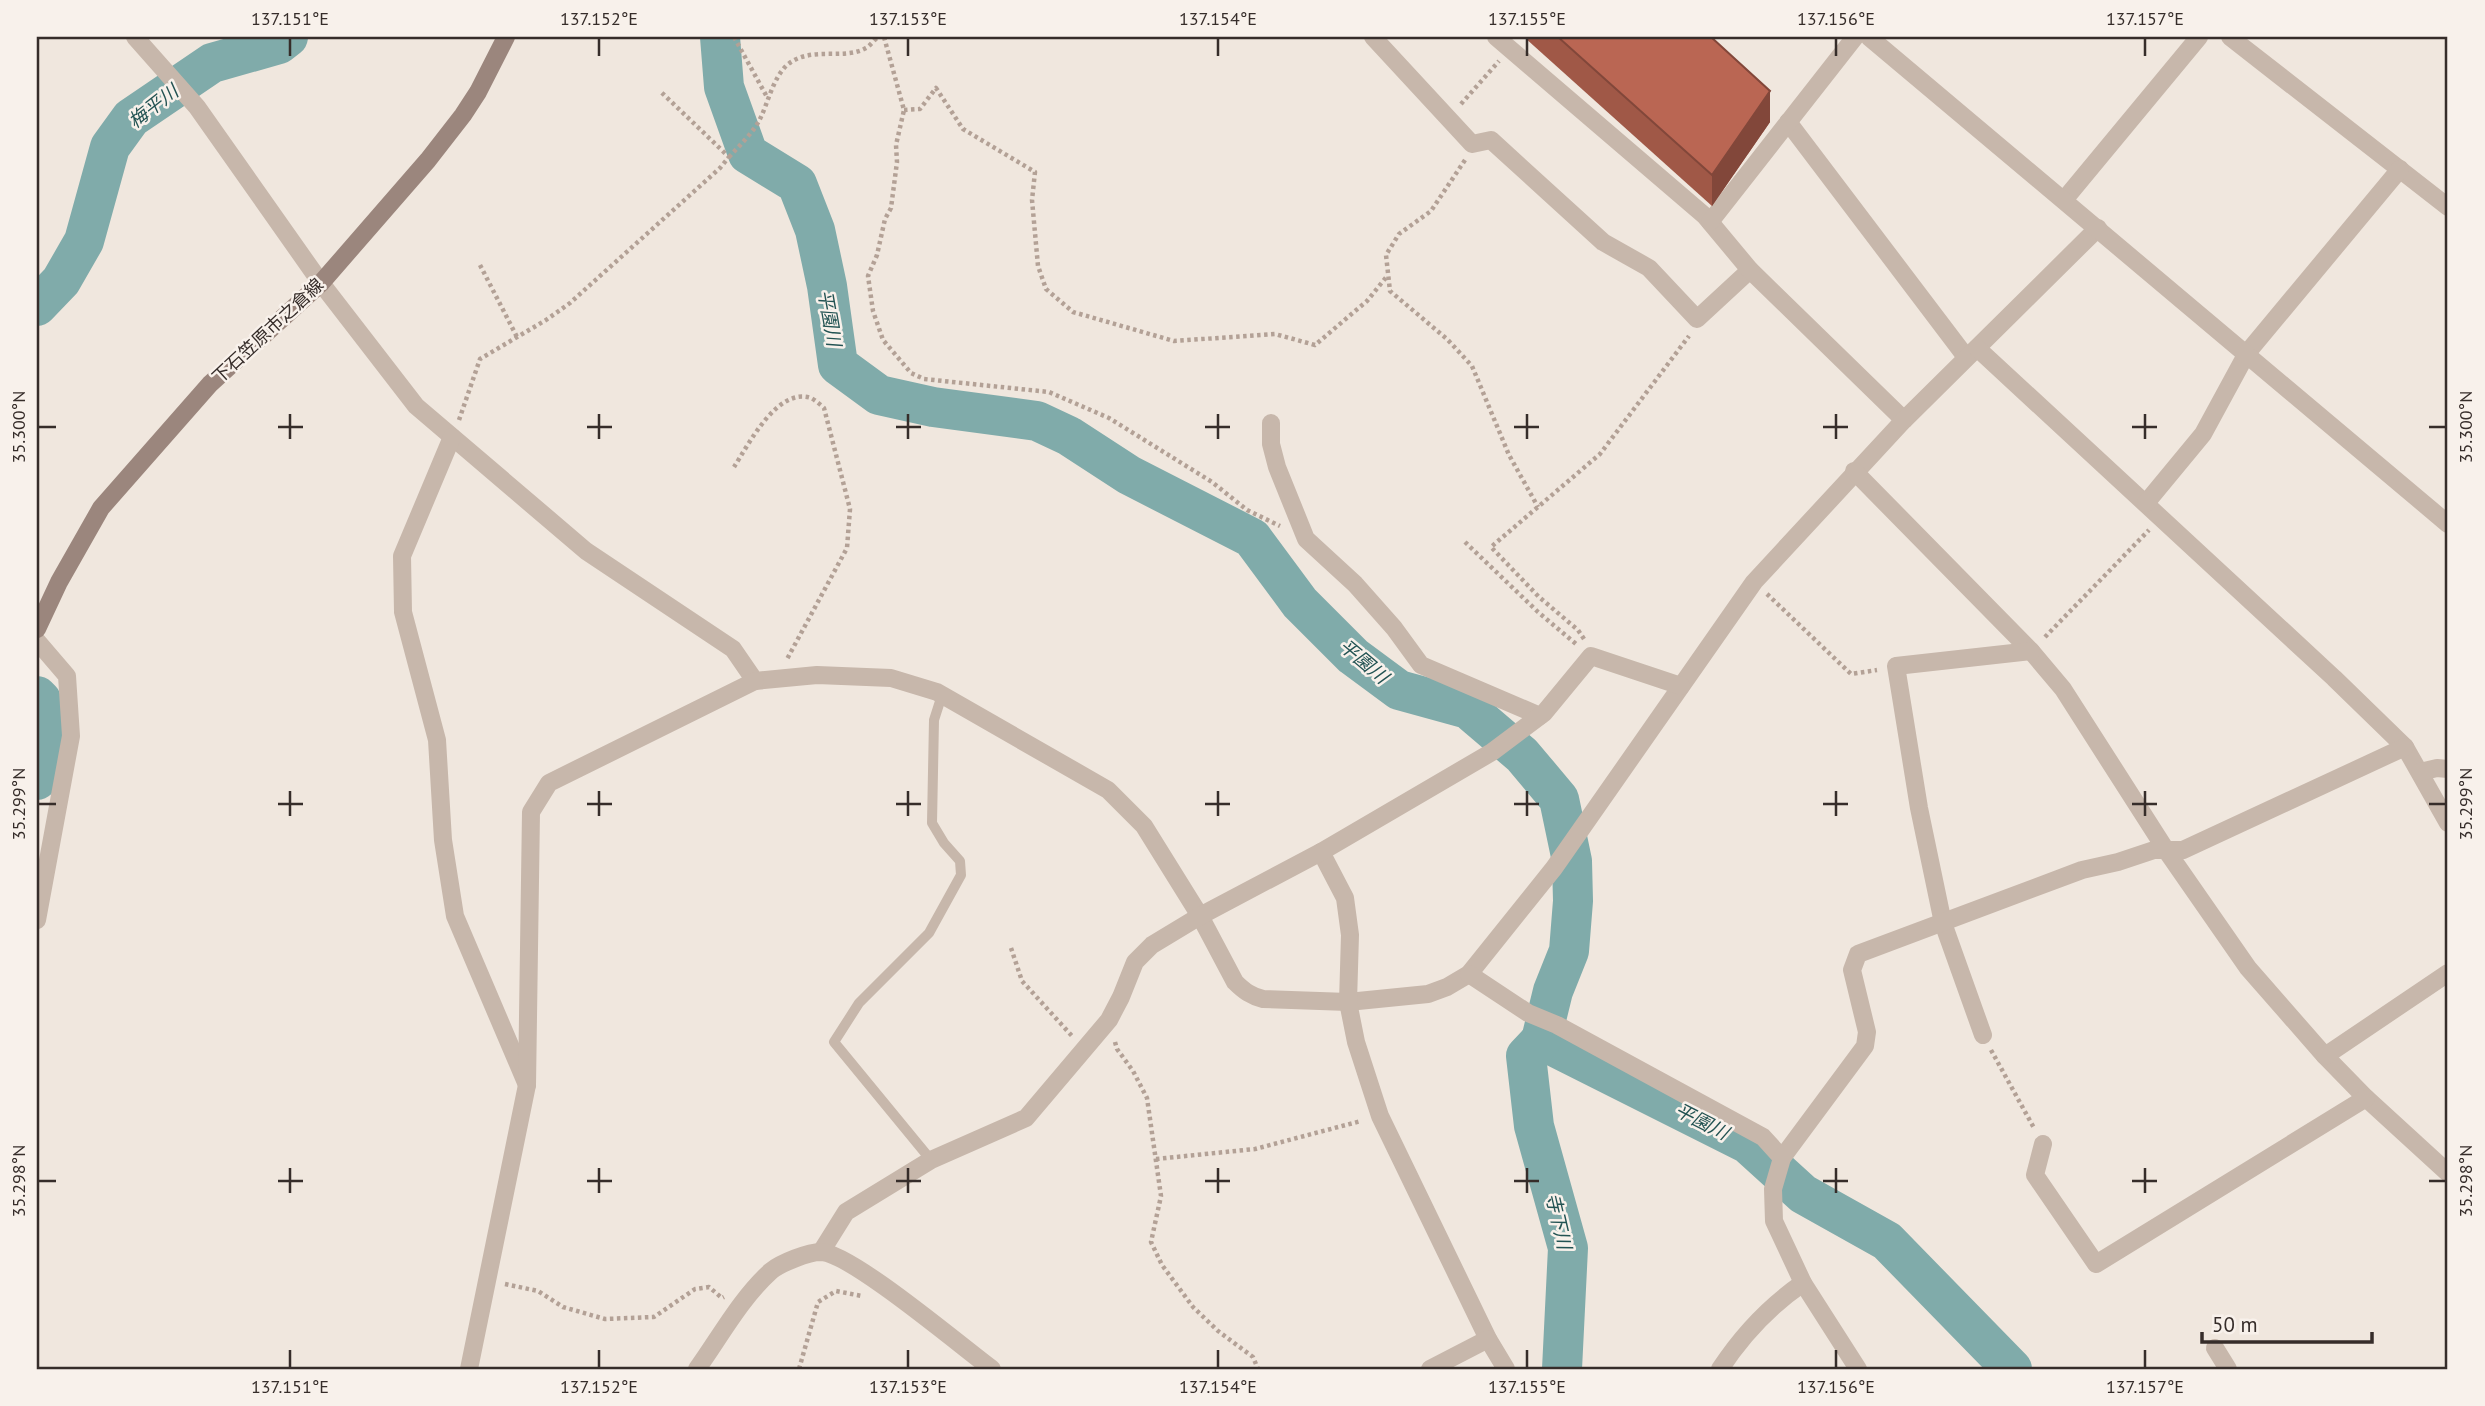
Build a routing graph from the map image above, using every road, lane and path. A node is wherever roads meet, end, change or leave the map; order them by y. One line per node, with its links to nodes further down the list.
1 (135, 37): 27 (street)
2 (506, 37): 27 (main road, 下石笠原市之倉線)
3 (734, 37): 13 (path)
4 (878, 37): 13 (path)
5 (884, 37): 14 (path)
6 (1373, 37): 15 (street)
7 (1855, 37): 16 (street)
8 (1868, 37): 20 (street)
9 (2199, 37): 20 (street)
10 (2230, 37): 19 (street)
11 (1503, 43): 15 (path); 22 (street)
12 (660, 91): 18 (path)
13 (768, 97): 18 (path)
14 (904, 110): 26 (path); 41 (path)
15 (1448, 118): 17 (street)
16 (1788, 122): 22 (street); 30 (street)
17 (1472, 144): 26 (path); 28 (street)
18 (729, 157): 29 (path)
19 (2400, 169): 21 (street); 31 (street)
20 (2064, 200): 23 (street)
21 (2448, 207)
22 (1710, 222): 25 (street)
23 (2098, 228): 30 (street); 31 (street)
24 (480, 265): 29 (path)
25 (1750, 270): 28 (street); 32 (street)
26 (1388, 275): 38 (path)
27 (321, 284): 34 (street); 44 (main road, 下石笠原市之倉線)
28 (1697, 319): 38 (path)
29 (517, 337): 34 (path)
30 (1971, 352): 32 (street); 37 (street)
31 (2247, 353): 37 (street); 40 (street)
32 (1904, 419): 36 (street)
33 (1271, 423): 41 (street)
34 (452, 437): 50 (street); 71 (street)
35 (734, 467): 49 (path)
36 (1854, 471): 43 (street); 46 (street)
37 (2146, 503): 39 (street)
38 (1538, 507): 47 (path)
39 (2161, 517): 46 (path); 54 (street)
40 (2448, 524)
41 (1306, 539): 53 (street)
42 (1465, 542): 47 (path)
43 (1754, 582): 48 (path); 51 (street)
44 (37, 629)
45 (37, 641): 61 (street)
46 (2031, 651): 48 (street); 58 (street)
47 (1591, 656): 51 (street); 53 (street)
48 (1896, 666): 62 (street)
49 (781, 678): 50 (street); 52 (street)
50 (755, 681): 71 (street)
51 (1681, 686): 65 (street)
52 (942, 695): 60 (street); 77 (lane)
53 (1540, 716): 59 (street)
54 (2404, 747): 56 (street); 58 (street)
55 (2448, 769): 56 (street)
56 (2420, 772): 57 (street)
57 (2448, 823)
58 (2166, 850): 62 (street); 70 (street)
59 (1321, 852): 60 (street); 66 (street)
60 (1200, 916): 66 (street); 67 (street)
61 (37, 919)
62 (1944, 923): 68 (street); 75 (street)
63 (1011, 948): 69 (path)
64 (2448, 973): 70 (street)
65 (1469, 974): 66 (street); 75 (street)
66 (1348, 1002): 73 (street)
67 (1109, 1020): 69 (street); 76 (path)
68 (1983, 1035): 74 (path)
69 (1084, 1050): 77 (street)
70 (2325, 1056): 72 (street)
71 (527, 1085): 80 (street)
72 (2366, 1098): 74 (street); 78 (street)
73 (1380, 1116): 76 (path); 84 (street)
74 (2043, 1144)
75 (1782, 1158): 82 (street)
76 (1156, 1159): 90 (path)
77 (931, 1160): 79 (street)
78 (2448, 1173)
79 (821, 1252): 81 (street); 87 (street)
80 (487, 1281): 83 (path); 86 (street)
81 (877, 1281): 88 (path); 89 (street)
82 (1803, 1283): 93 (street); 94 (street)
83 (732, 1289)
84 (1488, 1339): 91 (street); 92 (street)
85 (2214, 1348): 95 (street)
86 (469, 1369)
87 (697, 1369)
88 (799, 1369)
89 (992, 1369)
90 (1258, 1369)
91 (1430, 1369)
92 (1506, 1369)
93 (1720, 1369)
94 (1858, 1369)
95 (2228, 1369)

